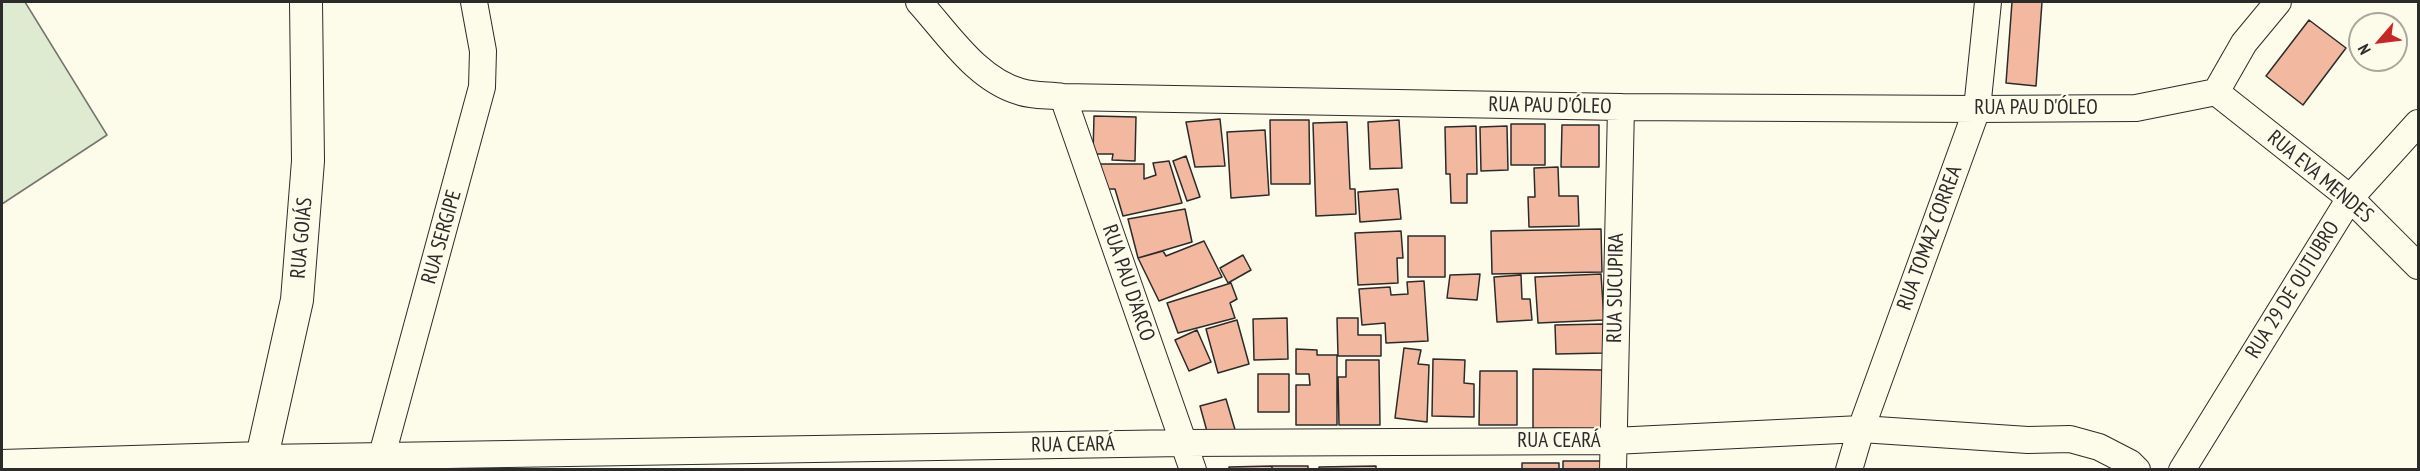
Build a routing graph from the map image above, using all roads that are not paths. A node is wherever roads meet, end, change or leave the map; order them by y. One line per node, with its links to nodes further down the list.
1 (306, 2): 18 (street, RUA GOIÁS)
2 (474, 2): 17 (street, RUA SERGIPE)
3 (919, 2): 7 (street, RUA PAU D'ÓLEO)
4 (1988, 2): 9 (street, RUA TOMAZ CORREA)
5 (2278, 2): 6 (street)
6 (2217, 92): 9 (street, RUA PAU D'ÓLEO); 11 (street, RUA EVA MENDES)
7 (1063, 97): 8 (street, RUA PAU D'ÓLEO); 15 (street, RUA PAU D'ARCO)
8 (1621, 107): 9 (street, RUA PAU D'ÓLEO); 14 (street, RUA SUCUPIRA)
9 (1977, 109): 13 (street, RUA TOMAZ CORREA)
10 (2418, 123): 11 (street, RUA 29 DE OUTUBRO)
11 (2350, 198): 12 (street, RUA EVA MENDES); 23 (street, RUA 29 DE OUTUBRO)
12 (2418, 266)
13 (1861, 429): 14 (street, RUA CEARÁ); 21 (street, RUA TOMAZ CORREA); 22 (street, RUA CEARÁ)
14 (1613, 441): 15 (street, RUA CEARÁ); 20 (street, RUA SUCUPIRA)
15 (1183, 443): 17 (street, RUA CEARÁ); 19 (street, RUA PAU D'ARCO)
16 (8, 463): 18 (street, RUA CEARÁ)
17 (379, 463): 18 (street, RUA CEARÁ)
18 (260, 464)
19 (1193, 470)
20 (1613, 470)
21 (1849, 470)
22 (2138, 470)
23 (2182, 470)

